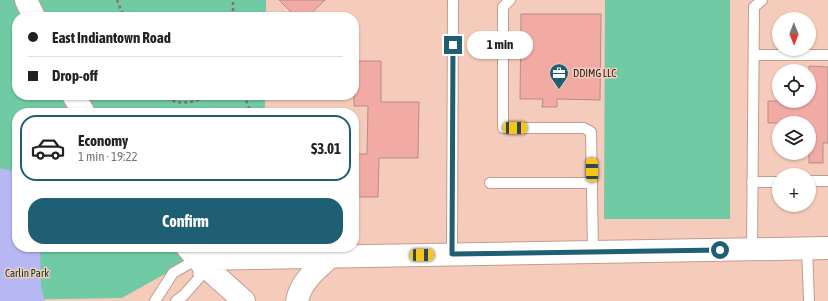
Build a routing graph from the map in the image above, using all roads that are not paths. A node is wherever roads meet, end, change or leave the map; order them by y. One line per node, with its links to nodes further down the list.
1 (26, 0): 5 (street)
2 (453, 0): 18 (lane)
3 (510, 0): 13 (lane)
4 (762, 0): 6 (lane)
5 (32, 12)
6 (754, 55): 7 (lane); 10 (lane)
7 (828, 55)
8 (816, 181): 9 (lane)
9 (828, 181)
10 (752, 182): 11 (lane); 15 (lane)
11 (772, 182)
12 (490, 183): 13 (lane)
13 (592, 183): 16 (lane)
14 (818, 248): 15 (street); 24 (lane)
15 (752, 249): 16 (street)
16 (593, 252): 18 (street)
17 (192, 253): 19 (street); 20 (lane); 21 (lane); 22 (street)
18 (452, 254): 19 (street)
19 (330, 256): 23 (street)
20 (155, 301)
21 (176, 301)
22 (244, 301)
23 (298, 301)
24 (809, 301)

